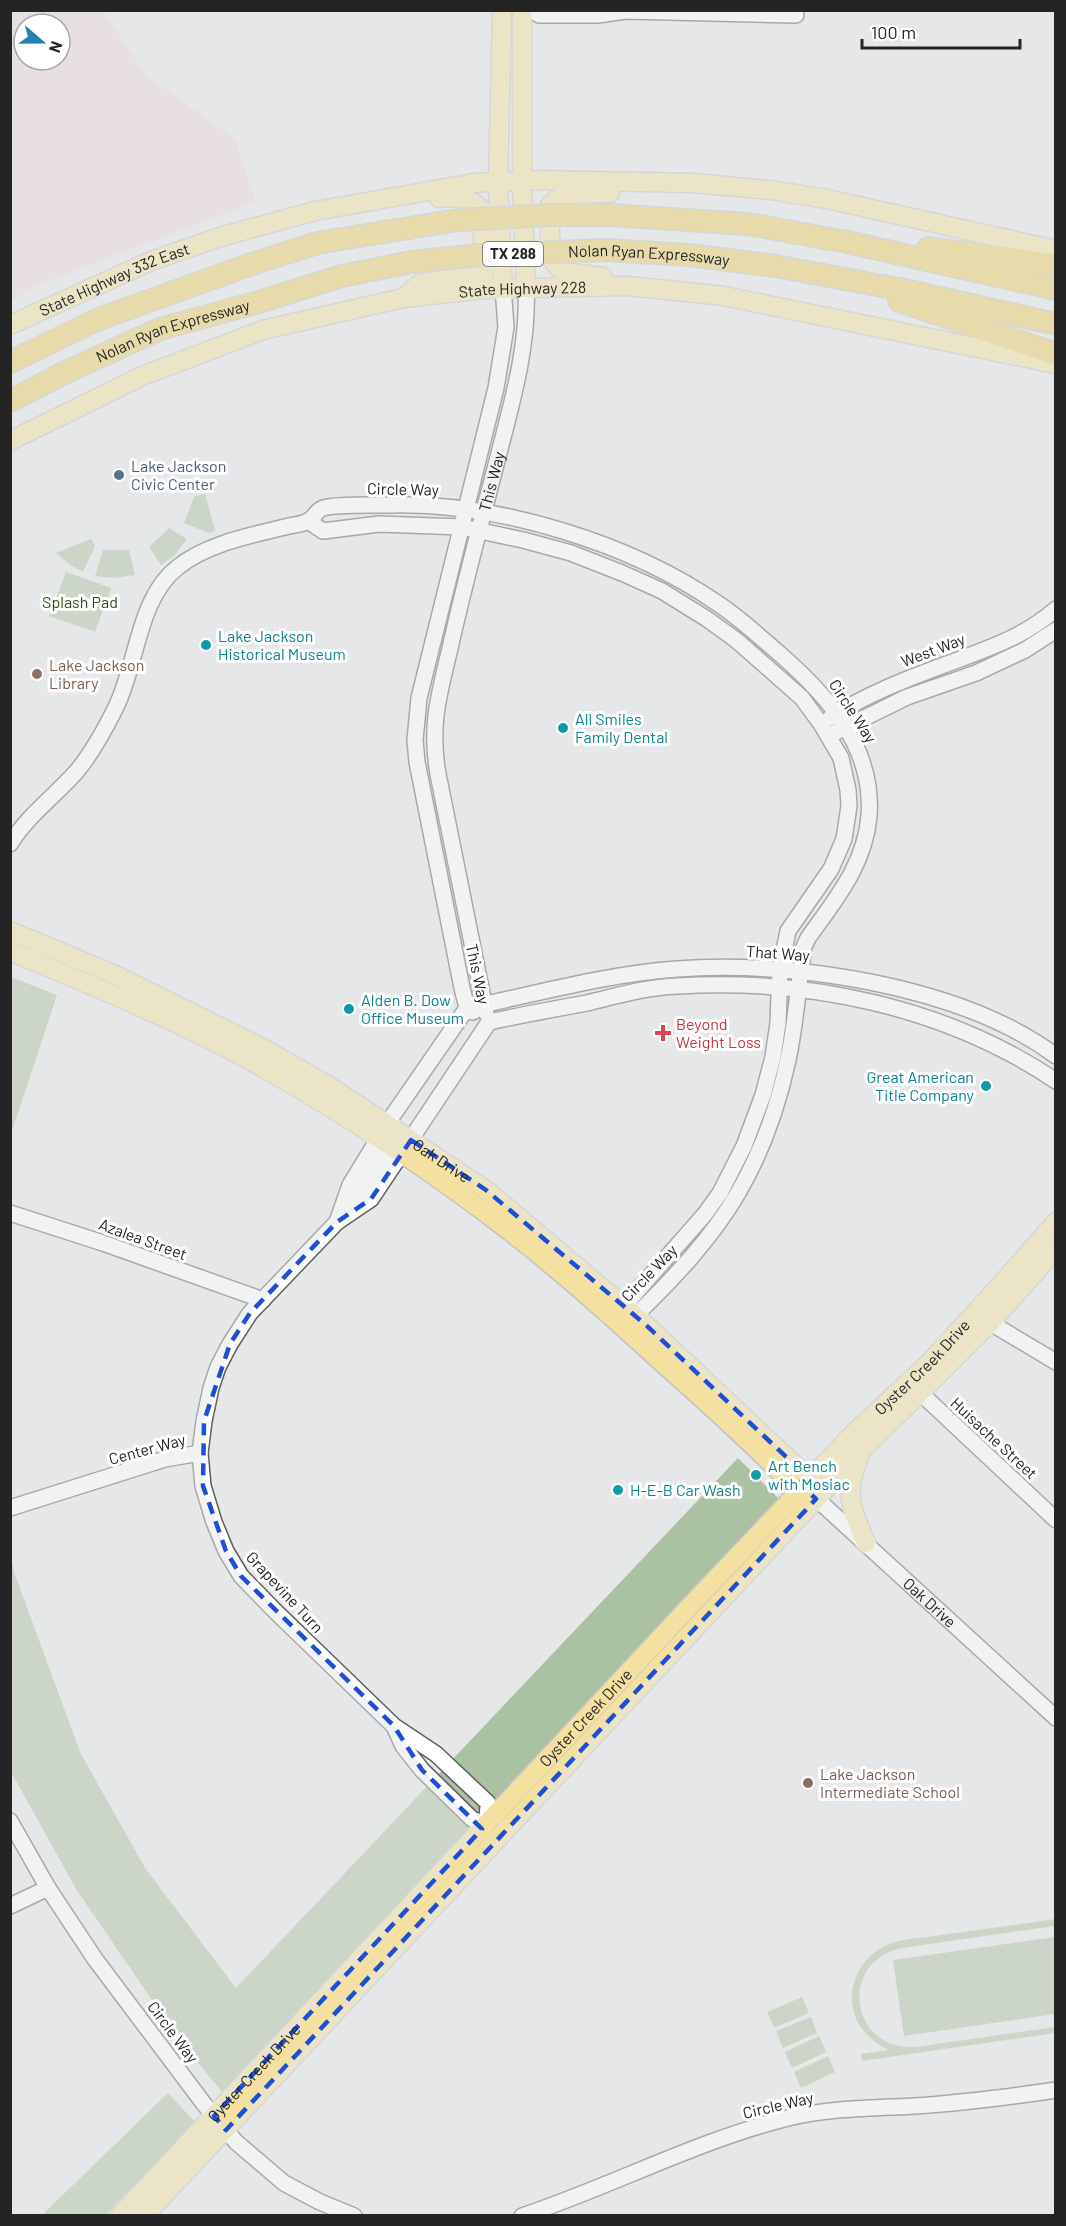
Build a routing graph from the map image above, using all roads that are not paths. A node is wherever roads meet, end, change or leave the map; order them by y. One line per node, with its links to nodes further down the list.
1 (502, 10): 7 (main road, This Way)
2 (522, 10): 6 (main road, This Way)
3 (532, 10): 4 (street)
4 (625, 11): 5 (street)
5 (796, 15)
6 (522, 181): 7 (main road); 8 (main road); 15 (main road, This Way)
7 (498, 182): 9 (main road); 16 (main road, This Way)
8 (637, 182): 11 (main road); 14 (main road)
9 (410, 193): 18 (main road); 21 (main road, State Highway 332 East)
10 (847, 242): 12 (highway); 17 (highway, Nolan Ryan Expressway / TX 288); 19 (highway, Nolan Ryan Expressway / TX 288, bridge)
11 (1056, 249)
12 (1056, 265)
13 (833, 277): 20 (highway, Nolan Ryan Expressway / TX 288); 23 (highway); 26 (highway, Nolan Ryan Expressway / TX 288, bridge)
14 (628, 286): 15 (main road, State Highway 228); 25 (main road, State Highway 228)
15 (526, 287): 16 (main road, State Highway 228); 31 (street, This Way)
16 (503, 288): 18 (main road, State Highway 228); 30 (street, This Way)
17 (1056, 289)
18 (403, 298): 29 (main road, State Highway 228)
19 (99, 319): 22 (highway); 24 (highway, Nolan Ryan Expressway / TX 288)
20 (1056, 324)
21 (10, 325)
22 (10, 351)
23 (1056, 354)
24 (10, 362)
25 (1056, 364)
26 (66, 372): 27 (highway, Nolan Ryan Expressway / TX 288); 28 (highway)
27 (10, 401)
28 (10, 416)
29 (10, 441)
30 (466, 510): 31 (street, Circle Way); 32 (street, Circle Way); 33 (street, This Way)
31 (484, 513): 34 (street, This Way); 39 (street, Circle Way)
32 (308, 521): 33 (street, Circle Way); 42 (street, Circle Way)
33 (462, 527): 34 (street, Circle Way); 50 (street, This Way)
34 (479, 530): 41 (street, Circle Way); 49 (street, This Way)
35 (1054, 613): 37 (street, West Way)
36 (1056, 630): 38 (street)
37 (1000, 644): 38 (street); 39 (street, West Way)
38 (1010, 658): 40 (street)
39 (837, 713): 40 (street, Circle Way); 41 (street, West Way)
40 (845, 727): 41 (street); 46 (street, Circle Way)
41 (825, 730): 45 (street, Circle Way)
42 (10, 844)
43 (13, 934): 44 (main road, Oak Drive); 55 (main road, Oak Drive)
44 (19, 958): 55 (main road, Oak Drive)
45 (780, 970): 46 (street, That Way); 47 (street, Circle Way); 49 (street, That Way)
46 (800, 972): 48 (street, Circle Way); 52 (street, That Way)
47 (780, 987): 48 (street, That Way); 51 (street, That Way); 61 (street, Circle Way)
48 (798, 988): 53 (street, That Way); 61 (street, Circle Way)
49 (484, 1004): 50 (street); 51 (street, This Way)
50 (467, 1008): 51 (street, This Way); 55 (street, Center Way)
51 (489, 1022): 55 (street, Center Way)
52 (1051, 1053): 53 (street)
53 (1042, 1072): 54 (street, That Way)
54 (1056, 1081)
55 (393, 1141): 57 (street, Center Way); 57 (street, Center Way); 61 (main road, Oak Drive)
56 (10, 1213): 60 (street, Azalea Street)
57 (337, 1222): 60 (street, Center Way)
58 (1056, 1222): 62 (main road, Oyster Creek Drive)
59 (1056, 1249): 62 (main road, Oyster Creek Drive)
60 (263, 1300): 66 (street, Center Way)
61 (626, 1315): 67 (main road, Oak Drive)
62 (984, 1316): 63 (street); 64 (main road, Oyster Creek Drive)
63 (1056, 1362)
64 (915, 1388): 65 (main road, Oyster Creek Drive); 67 (main road, Oyster Creek Drive); 69 (street, Huisache Street)
65 (862, 1450): 67 (main road, Oyster Creek Drive); 70 (main road)
66 (200, 1453): 68 (street, Center Way); 72 (street, Grapevine Turn)
67 (810, 1493): 70 (street, Oak Drive); 74 (main road, Oyster Creek Drive); 79 (main road, Oyster Creek Drive)
68 (10, 1508)
69 (1056, 1520)
70 (866, 1544): 71 (street, Oak Drive)
71 (1056, 1718)
72 (394, 1726): 74 (street, Grapevine Turn); 74 (street, Grapevine Turn)
73 (10, 1821): 75 (street, Circle Way)
74 (486, 1824): 78 (main road, Oyster Creek Drive)
75 (48, 1888): 76 (street); 78 (street, Circle Way)
76 (10, 1906)
77 (1056, 2090): 83 (street, Circle Way)
78 (213, 2116): 79 (street, Circle Way); 80 (main road, Oyster Creek Drive)
79 (231, 2136): 81 (main road, Oyster Creek Drive); 82 (street, Circle Way)
80 (120, 2216)
81 (144, 2216)
82 (354, 2216)
83 (522, 2216)

